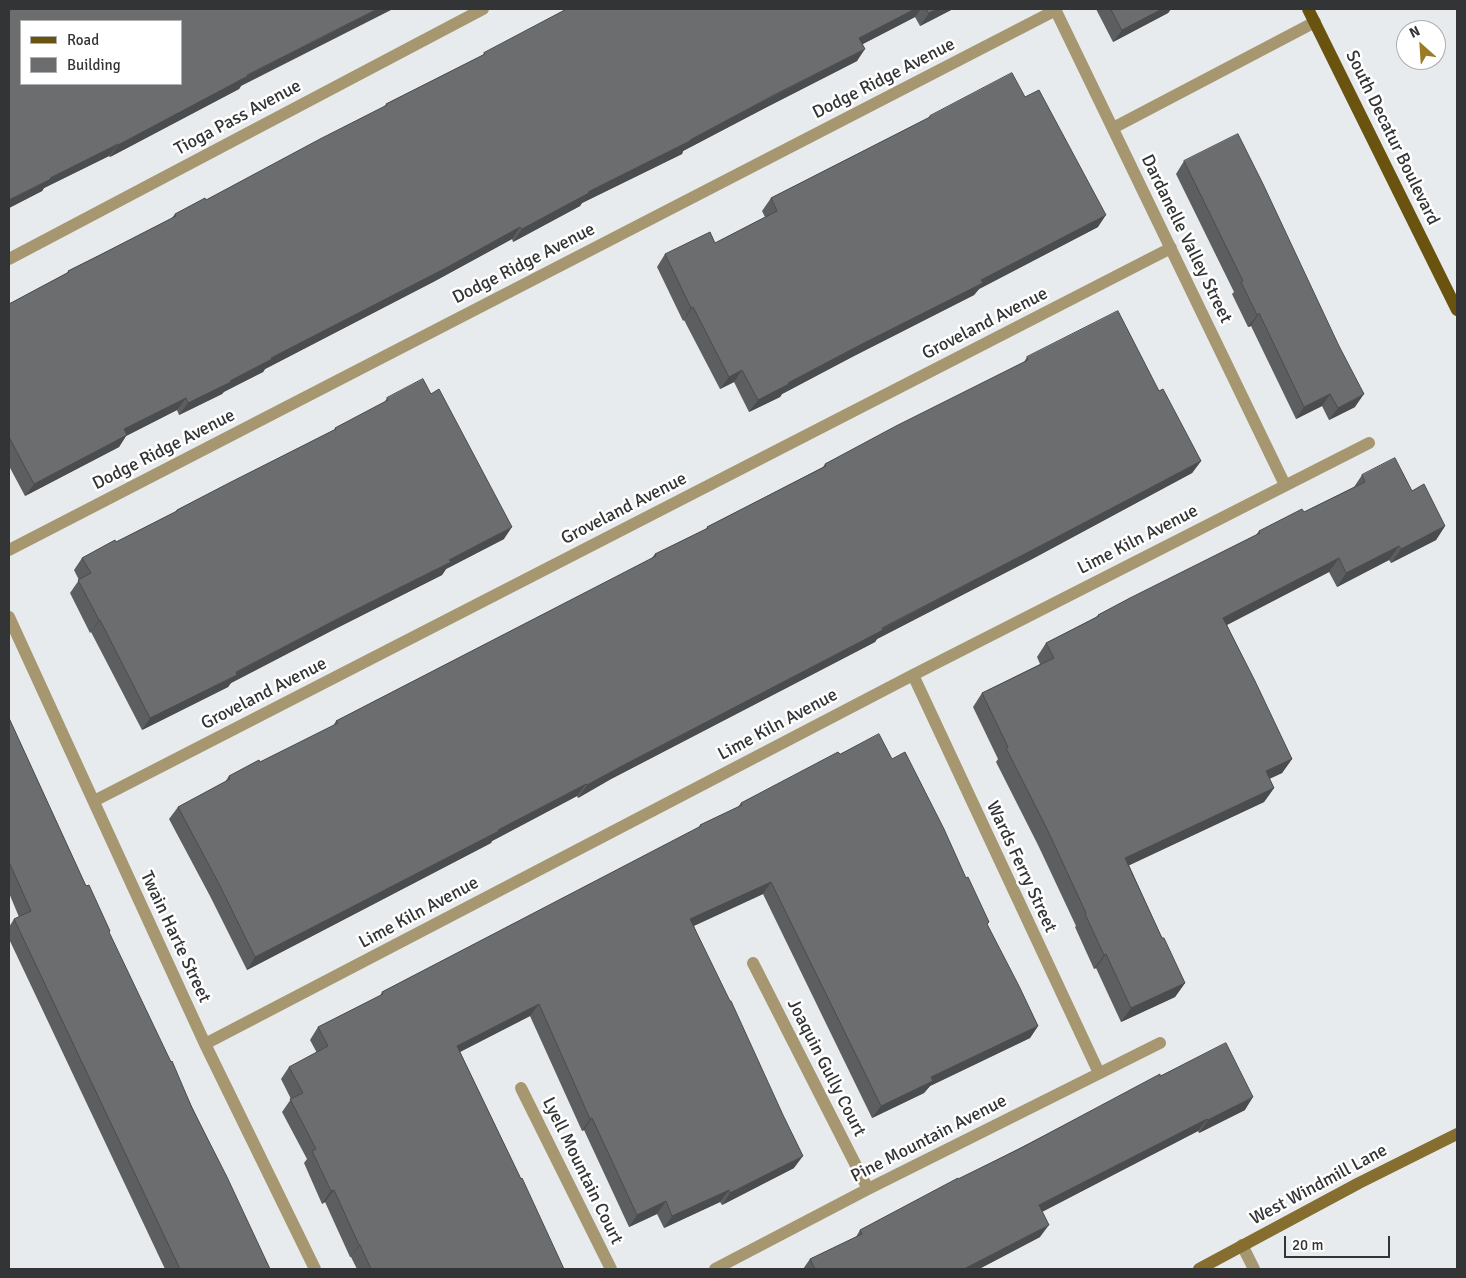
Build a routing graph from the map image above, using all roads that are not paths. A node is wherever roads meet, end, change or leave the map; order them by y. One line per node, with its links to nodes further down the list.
1 (484, 9): 7 (street, Tioga Pass Avenue)
2 (1055, 9): 5 (street, Dardanelle Valley Street); 11 (street, Dodge Ridge Avenue)
3 (1308, 9): 4 (main road, South Decatur Boulevard)
4 (1315, 22): 5 (street); 8 (main road, South Decatur Boulevard)
5 (1113, 128): 6 (street, Dardanelle Valley Street)
6 (1171, 248): 10 (street, Dardanelle Valley Street); 14 (street, Groveland Avenue)
7 (9, 259)
8 (1457, 310)
9 (1370, 443): 10 (street, Lime Kiln Avenue)
10 (1285, 485): 13 (street, Lime Kiln Avenue)
11 (9, 550)
12 (9, 617): 14 (street, Twain Harte Street)
13 (912, 675): 17 (street, Lime Kiln Avenue); 18 (street, Wards Ferry Street)
14 (94, 801): 17 (street, Twain Harte Street)
15 (754, 963): 21 (street, Joaquin Gully Court)
16 (1160, 1043): 18 (street, Pine Mountain Avenue)
17 (205, 1044): 24 (street, Twain Harte Street)
18 (1099, 1073): 21 (street, Pine Mountain Avenue)
19 (521, 1088): 25 (street, Lyell Mountain Court)
20 (1457, 1134): 22 (street, West Windmill Lane)
21 (868, 1189): 23 (street, Pine Mountain Avenue)
22 (1242, 1245): 27 (street, West Windmill Lane); 28 (street)
23 (730, 1266): 26 (street, Pine Mountain Avenue)
24 (315, 1269)
25 (611, 1269)
26 (715, 1269)
27 (1199, 1269)
28 (1254, 1269)

